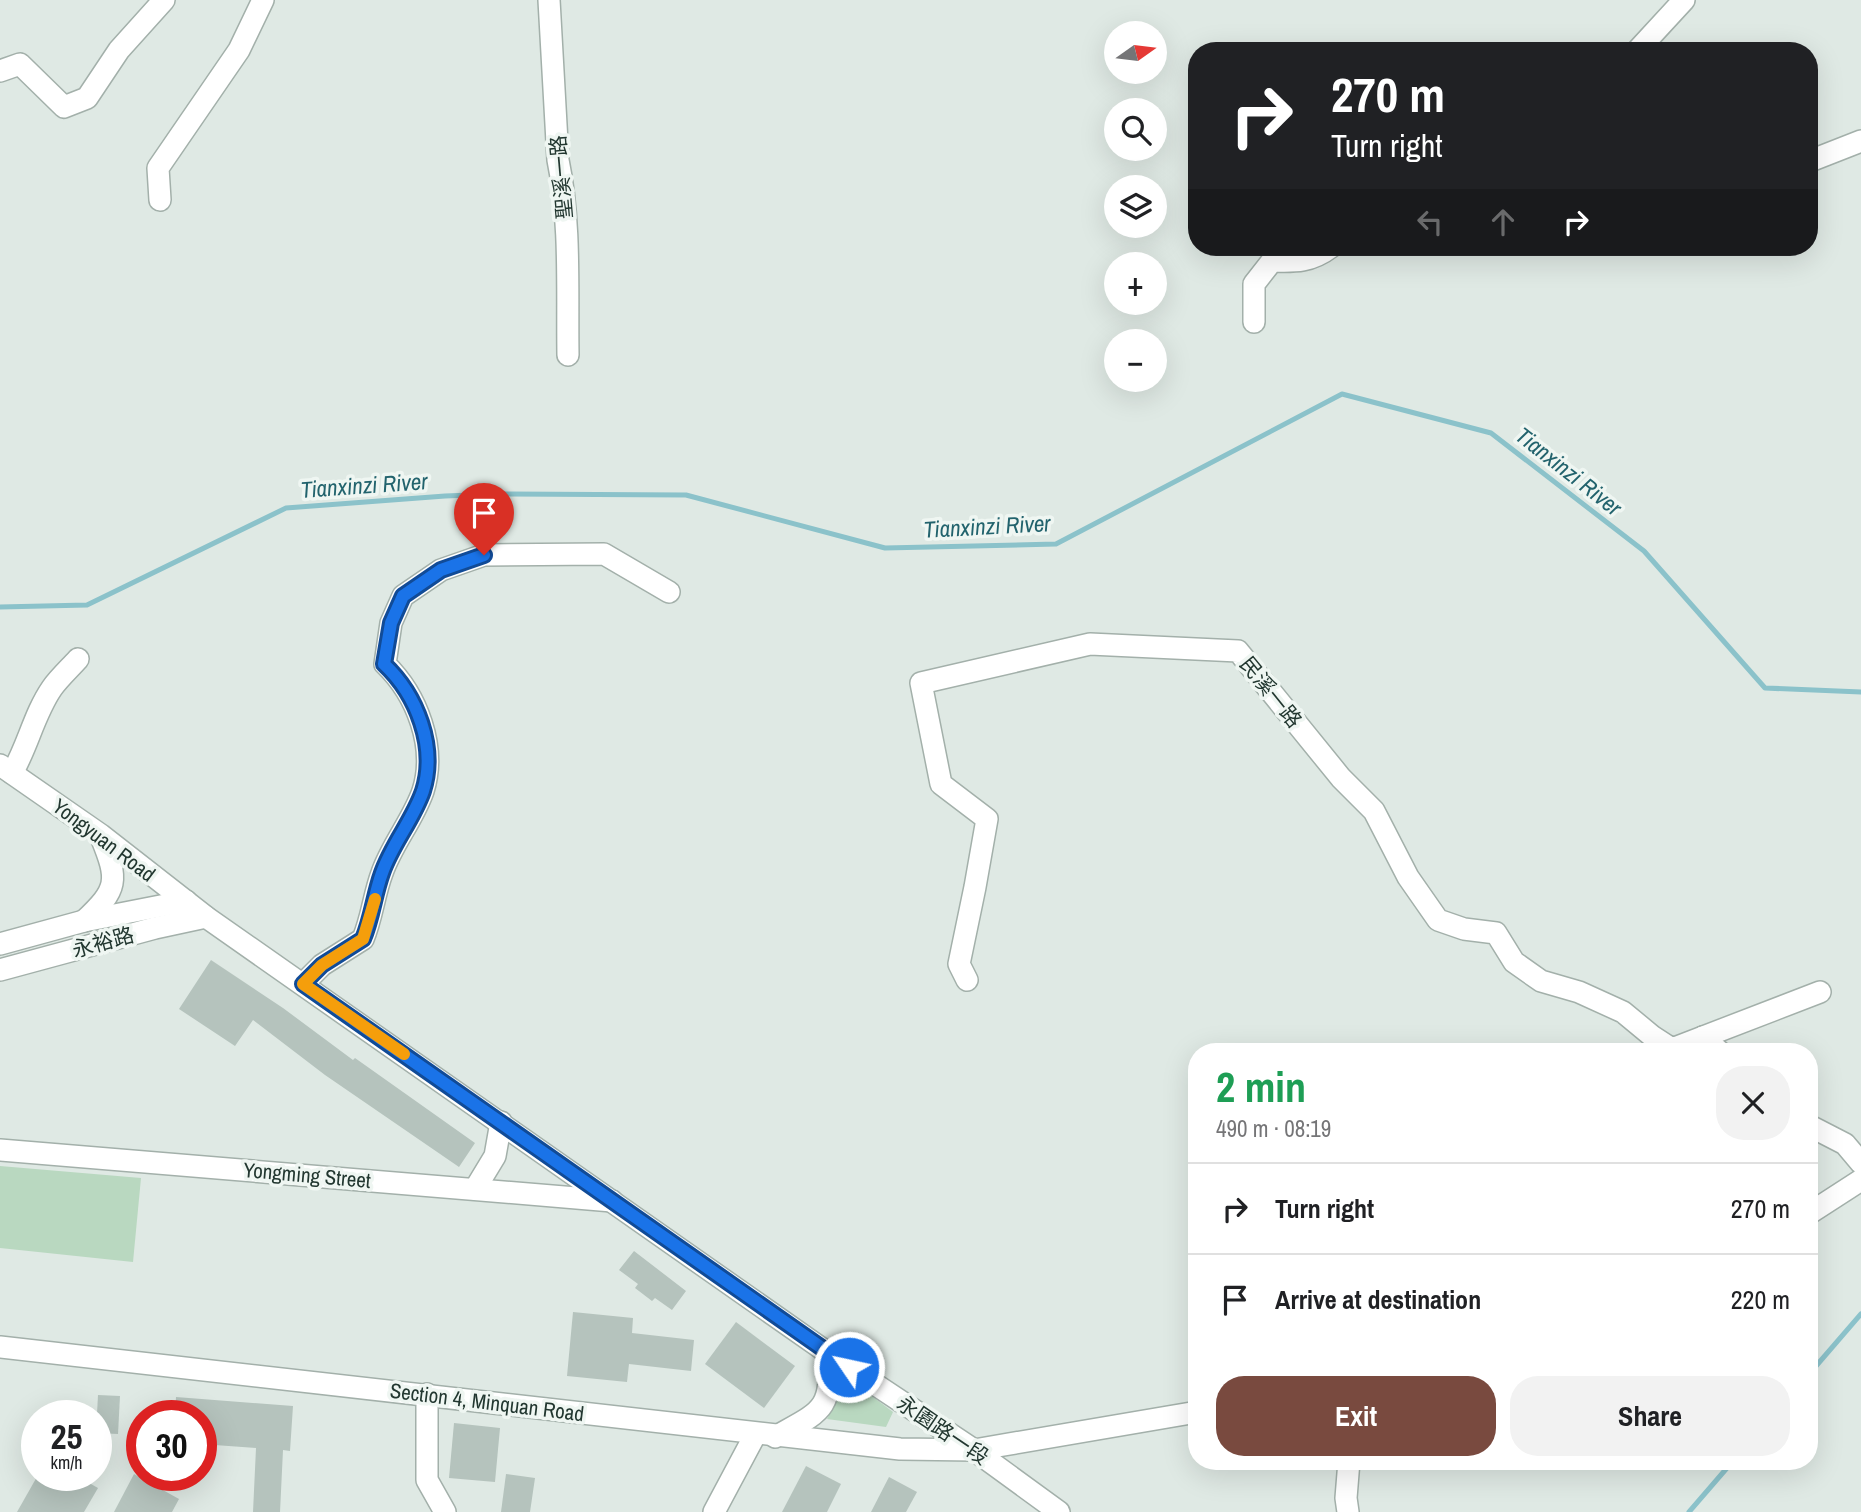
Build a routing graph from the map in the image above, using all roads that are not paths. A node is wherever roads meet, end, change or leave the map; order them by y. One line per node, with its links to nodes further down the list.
1 (164, 0): 6 (street)
2 (263, 0): 9 (street)
3 (549, 0): 12 (street, 聖溪一路)
4 (1684, 0): 5 (street)
5 (1645, 42)
6 (0, 71)
7 (1861, 141): 8 (street)
8 (1818, 158)
9 (160, 200)
10 (1318, 256): 11 (street)
11 (1254, 322)
12 (568, 355)
13 (669, 592): 23 (street)
14 (78, 659): 15 (street)
15 (6, 769): 16 (street, Yongyuan Road)
16 (101, 835): 17 (street, Yongyuan Road); 19 (street)
17 (186, 901): 18 (street, Yongyuan Road); 19 (street, 永裕路)
18 (206, 917): 21 (street, 永裕路); 23 (street, 永園路一段)
19 (84, 921): 20 (street, 永裕路)
20 (0, 944)
21 (0, 970)
22 (967, 980): 26 (street, 民溪一路)
23 (303, 984): 29 (street, 永園路一段)
24 (1820, 992): 25 (street)
25 (1703, 1037): 27 (street, 民溪一路); 28 (street)
26 (1663, 1043)
27 (1688, 1043)
28 (1710, 1043)
29 (501, 1122): 34 (street); 35 (street, 永園路一段)
30 (1818, 1130): 32 (street)
31 (0, 1150): 34 (street, Yongming Street)
32 (1861, 1163)
33 (1861, 1180): 36 (street)
34 (475, 1189): 35 (street, Yongming Street)
35 (613, 1201): 38 (street, 永園路一段)
36 (1818, 1208)
37 (0, 1347): 39 (street, Section 4, Minquan Road)
38 (828, 1353): 41 (street); 42 (street, 永園路一段)
39 (427, 1394): 41 (street, Section 4, Minquan Road); 44 (street)
40 (1188, 1414): 42 (street, Section 4, Minquan Road)
41 (765, 1436): 42 (street, Section 4, Minquan Road); 45 (street)
42 (974, 1450): 46 (street, 永園路一段)
43 (1348, 1470): 47 (street)
44 (444, 1512)
45 (714, 1512)
46 (1059, 1512)
47 (1348, 1512)

